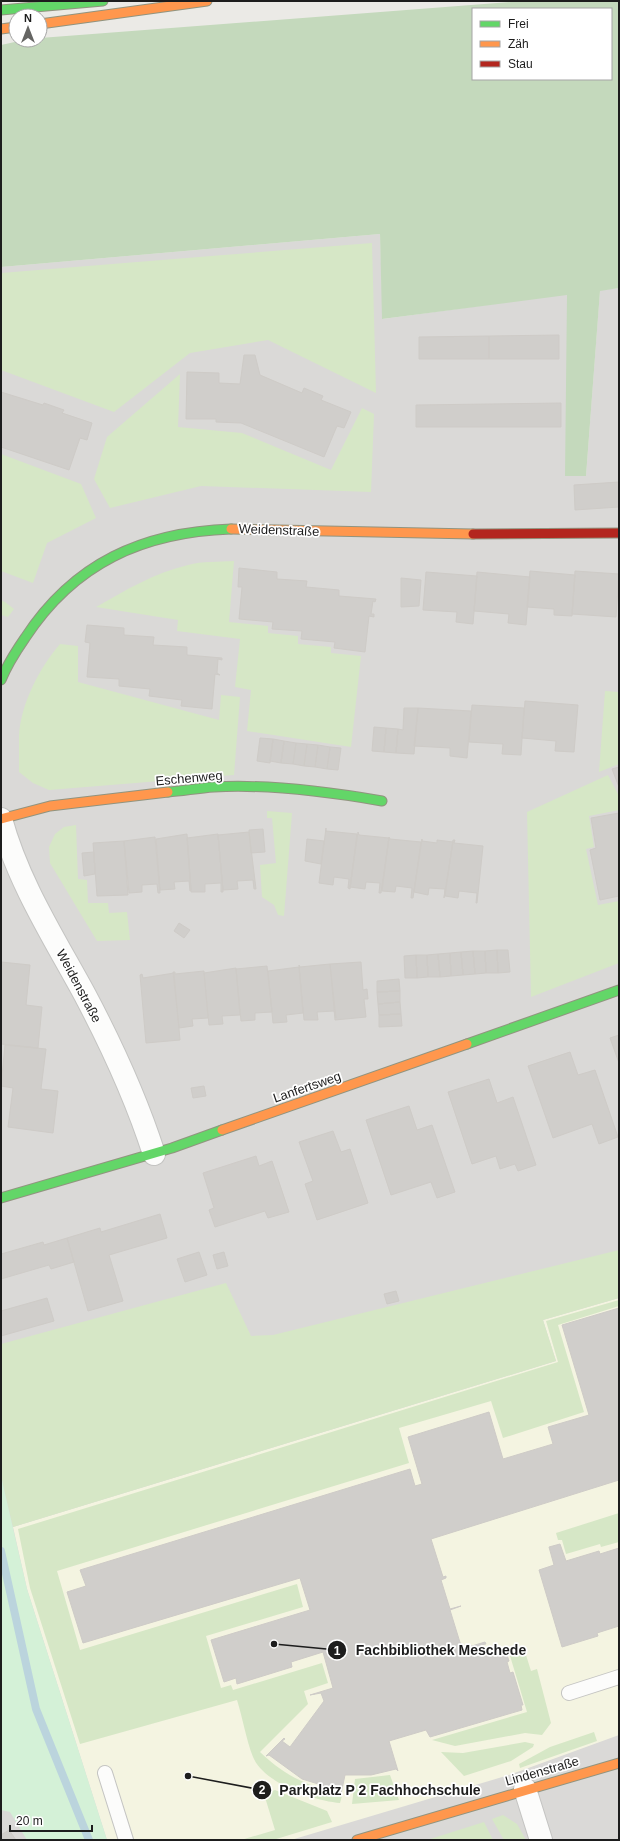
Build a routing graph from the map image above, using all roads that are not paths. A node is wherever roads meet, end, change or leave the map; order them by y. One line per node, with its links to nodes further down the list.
1 (104, 1): 3 (main road)
2 (207, 1): 4 (main road)
3 (1, 10)
4 (48, 23)
5 (619, 533): 6 (main road, Weidenstraße)
6 (1, 680)
7 (382, 801): 8 (main road, Eschenweg)
8 (1, 819): 10 (street, Weidenstraße)
9 (619, 990): 10 (main road, Lanfertsweg)
10 (154, 1154): 11 (main road, Lanfertsweg)
11 (1, 1198)
12 (619, 1676): 13 (lane)
13 (569, 1693)
14 (619, 1763): 16 (main road, Lindenstraße)
15 (105, 1773): 17 (lane)
16 (525, 1789): 18 (main road, Lindenstraße); 19 (street)
17 (126, 1840)
18 (357, 1840)
19 (541, 1840)

